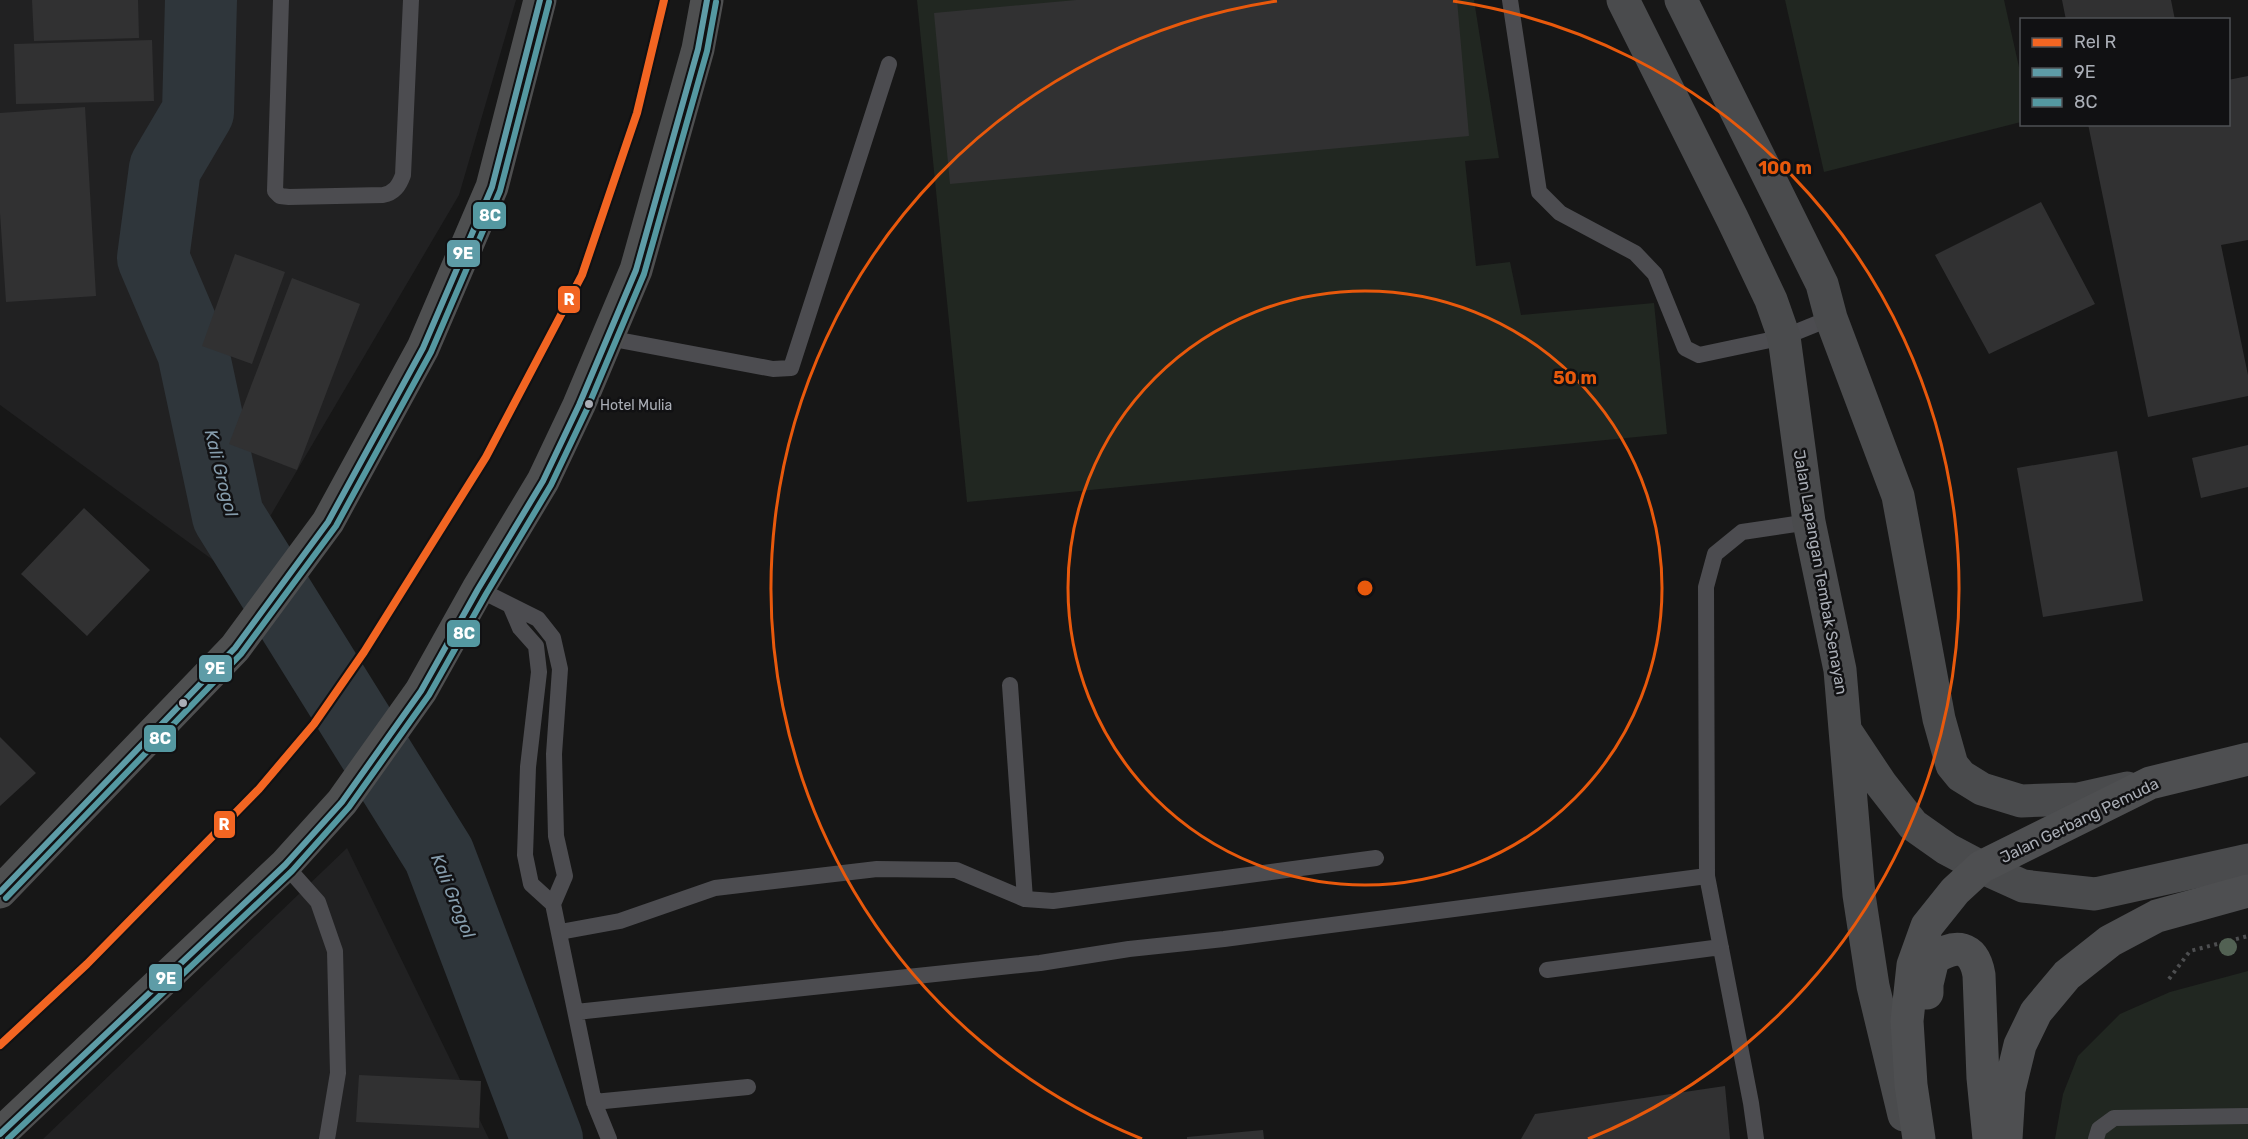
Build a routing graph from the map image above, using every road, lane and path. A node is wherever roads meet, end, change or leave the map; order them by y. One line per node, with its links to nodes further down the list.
1 (281, 0): 2 (lane)
2 (411, 0)
3 (540, 0): 25 (highway)
4 (707, 0): 11 (highway)
5 (1510, 0): 10 (lane)
6 (1623, 0): 10 (main road, Jalan Lapangan Tembak Senayan)
7 (1681, 0): 9 (main road)
8 (889, 64): 11 (lane)
9 (1832, 318): 10 (lane); 18 (main road)
10 (1784, 337): 12 (main road, Jalan Lapangan Tembak Senayan)
11 (608, 338): 13 (highway)
12 (1809, 522): 16 (main road, Jalan Lapangan Tembak Senayan); 23 (lane)
13 (478, 589): 14 (lane); 21 (highway)
14 (511, 607): 27 (lane); 27 (lane)
15 (1010, 685): 26 (lane)
16 (1846, 732): 22 (main road, Jalan Gerbang Pemuda); 41 (main road, Jalan Lapangan Tembak Senayan)
17 (2248, 759): 18 (main road, Jalan Gerbang Pemuda)
18 (2151, 783): 22 (main road, Jalan Gerbang Pemuda)
19 (1376, 858): 26 (lane)
20 (2248, 860): 22 (main road, Jalan Gerbang Pemuda)
21 (285, 865): 37 (highway); 38 (lane)
22 (1981, 867): 42 (main road, Jalan Gerbang Pemuda)
23 (1707, 876): 30 (lane); 33 (lane)
24 (2248, 891): 45 (main road)
25 (0, 892)
26 (1024, 899): 28 (lane)
27 (553, 904): 28 (lane)
28 (560, 932): 33 (lane)
29 (2248, 936): 32 (path)
30 (1722, 947): 31 (lane); 40 (lane)
31 (1547, 970)
32 (2169, 979)
33 (576, 1012): 35 (lane)
34 (748, 1087): 35 (lane)
35 (594, 1102): 39 (lane)
36 (2248, 1116): 46 (lane)
37 (0, 1134)
38 (327, 1139)
39 (609, 1139)
40 (1756, 1139)
41 (1910, 1139)
42 (1919, 1139)
43 (1928, 1139): 44 (main road)
44 (1989, 1139)
45 (2006, 1139)
46 (2096, 1139)

